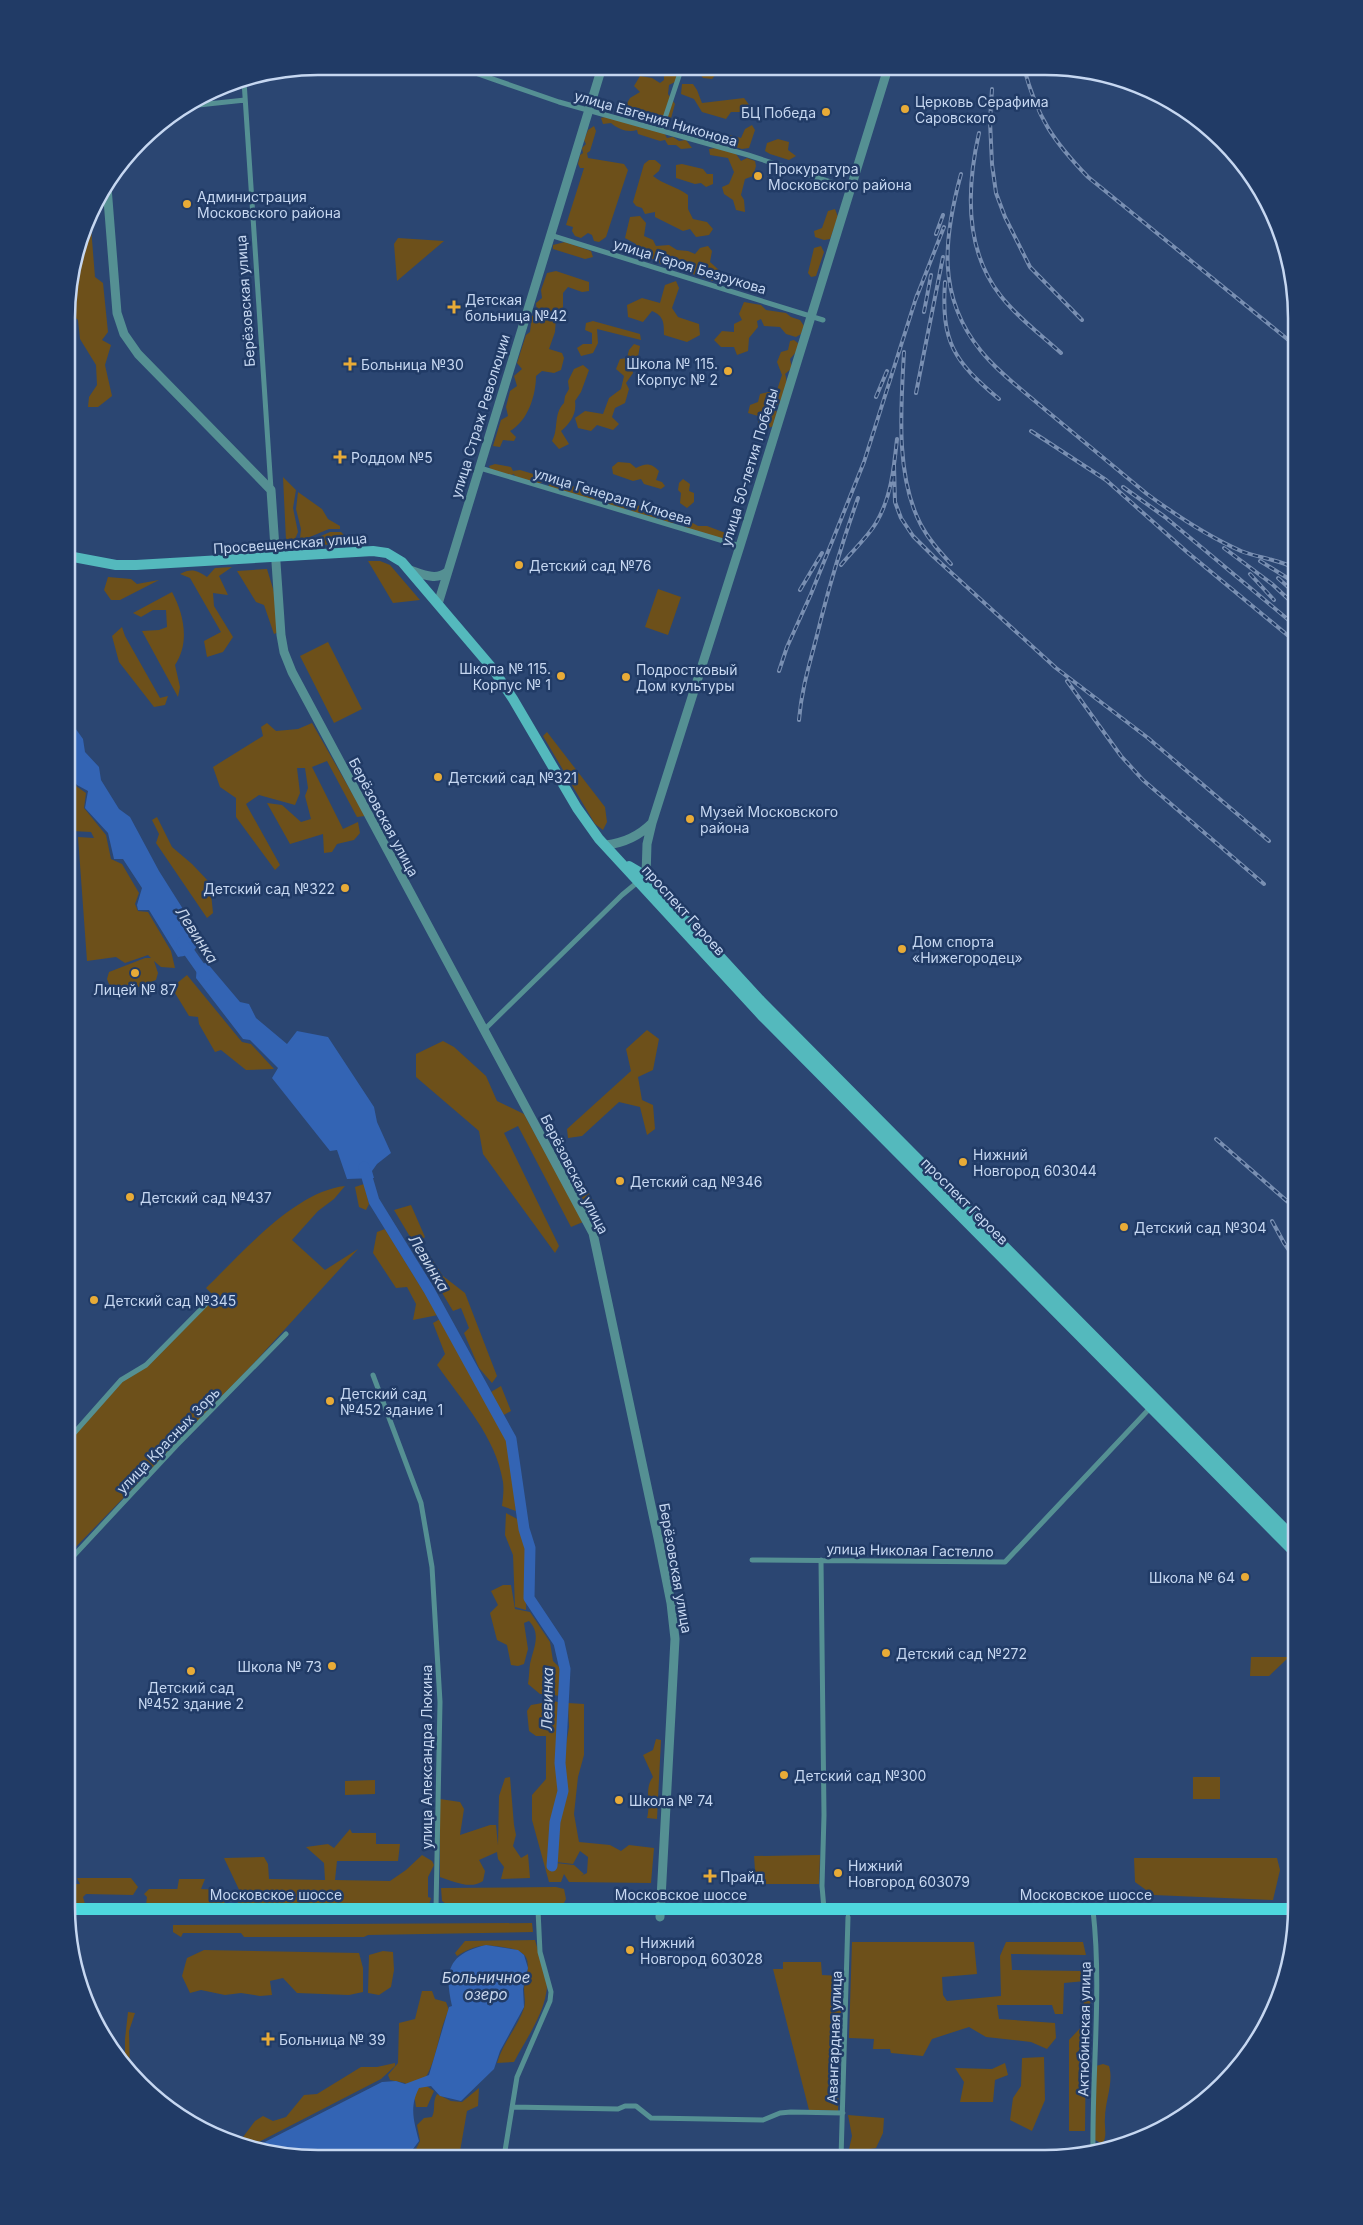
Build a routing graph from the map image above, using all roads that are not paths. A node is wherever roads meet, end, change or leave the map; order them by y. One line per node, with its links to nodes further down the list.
1 (482, 75): 8 (street, улица Евгения Никонова)
2 (600, 75): 8 (street, улица Страж Революции)
3 (679, 75): 9 (street)
4 (886, 75): 10 (street, улица 50-летия Победы)
5 (244, 87): 6 (street, Берёзовская улица)
6 (245, 100): 7 (street); 16 (street, Берёзовская улица)
7 (202, 105)
8 (589, 110): 9 (street, улица Евгения Никонова); 12 (street, улица Страж Революции)
9 (661, 130): 10 (street, улица Евгения Никонова)
10 (849, 188): 13 (street, улица 50-летия Победы)
11 (108, 196): 16 (street)
12 (550, 235): 13 (street, улица Героя Безрукова); 15 (street, улица Страж Революции)
13 (810, 316): 14 (street, улица Героя Безрукова); 17 (street, улица 50-летия Победы)
14 (823, 320)
15 (480, 468): 17 (street, улица Генерала Клюева); 21 (street, улица Страж Революции)
16 (271, 490): 19 (street, Берёзовская улица)
17 (740, 546): 23 (street, улица 50-летия Победы)
18 (75, 557): 19 (main road, Просвещенская улица)
19 (276, 557): 20 (main road, Просвещенская улица); 26 (street, Берёзовская улица)
20 (410, 570): 21 (street); 22 (main road, Просвещенская улица)
21 (447, 572): 22 (street, улица Страж Революции)
22 (438, 604): 24 (main road, Просвещенская улица)
23 (652, 823): 24 (street); 25 (street, улица 50-летия Победы)
24 (606, 845): 25 (main road, проспект Героев)
25 (643, 879): 26 (street); 30 (main road, проспект Героев); 32 (main road, проспект Героев)
26 (484, 1030): 42 (street, Берёзовская улица)
27 (214, 1296): 31 (street)
28 (286, 1334): 34 (street, улица Красных Зорь)
29 (373, 1375): 38 (street, улица Александра Люкина)
30 (1151, 1407): 33 (main road, проспект Героев); 36 (street, улица Николая Гастелло)
31 (75, 1432)
32 (1288, 1532)
33 (1288, 1546)
34 (75, 1554)
35 (752, 1560): 36 (street, улица Николая Гастелло)
36 (821, 1560): 39 (street)
37 (75, 1908): 38 (main road, Московское шоссе)
38 (436, 1909): 41 (main road, Московское шоссе)
39 (824, 1909): 40 (main road, Московское шоссе); 42 (main road, Московское шоссе)
40 (1093, 1912): 43 (main road, Московское шоссе); 45 (main road, Московское шоссе); 48 (street, Актюбинская улица)
41 (538, 1913): 42 (main road, Московское шоссе); 44 (main road, Московское шоссе); 46 (street)
42 (660, 1913): 45 (main road, Московское шоссе)
43 (1288, 1914)
44 (76, 1916)
45 (848, 1917): 47 (street, Авангардная улица)
46 (512, 2107): 47 (street); 49 (street)
47 (843, 2113): 50 (street, Авангардная улица)
48 (1093, 2145)
49 (505, 2150)
50 (841, 2150)

